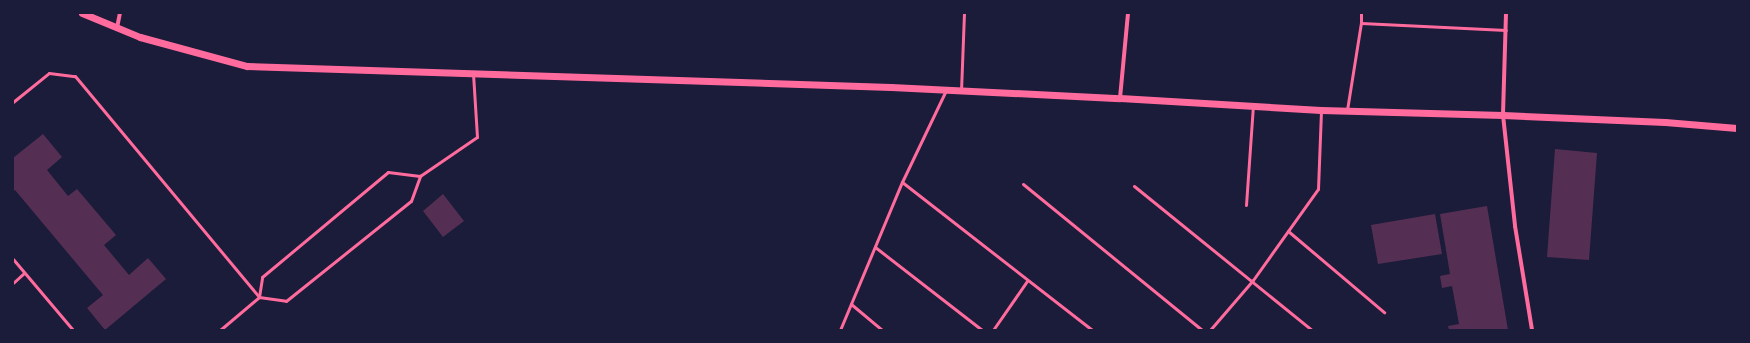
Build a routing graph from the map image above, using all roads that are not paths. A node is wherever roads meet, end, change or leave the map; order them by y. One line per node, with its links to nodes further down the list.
1 (82, 13): 8 (street)
2 (120, 13): 8 (street)
3 (964, 13): 12 (lane)
4 (1128, 13): 13 (street)
5 (1361, 13): 7 (lane)
6 (1506, 13): 9 (street)
7 (1361, 23): 9 (lane); 17 (lane)
8 (117, 28): 10 (street)
9 (1506, 30): 18 (street)
10 (473, 74): 11 (street); 20 (lane)
11 (946, 90): 12 (street); 21 (lane)
12 (961, 90): 13 (street)
13 (1120, 98): 15 (street)
14 (13, 102): 32 (lane)
15 (1253, 106): 16 (street); 24 (lane)
16 (1321, 110): 17 (street); 25 (lane)
17 (1347, 110): 18 (street)
18 (1503, 115): 19 (street); 45 (street)
19 (1737, 128)
20 (420, 176): 32 (lane); 32 (lane)
21 (902, 182): 26 (lane); 29 (lane)
22 (1023, 184): 42 (lane)
23 (1134, 186): 30 (lane)
24 (1246, 205)
25 (1288, 231): 30 (lane); 34 (lane)
26 (875, 247): 33 (lane); 39 (lane)
27 (13, 259): 28 (lane)
28 (24, 273): 31 (lane); 35 (lane)
29 (1028, 280): 40 (lane); 41 (lane)
30 (1253, 280): 43 (lane); 44 (lane)
31 (13, 283)
32 (260, 297): 36 (lane)
33 (851, 304): 37 (lane); 38 (lane)
34 (1384, 312)
35 (73, 330)
36 (220, 330)
37 (840, 330)
38 (882, 330)
39 (982, 330)
40 (993, 330)
41 (1092, 330)
42 (1202, 330)
43 (1210, 330)
44 (1312, 330)
45 (1532, 330)

